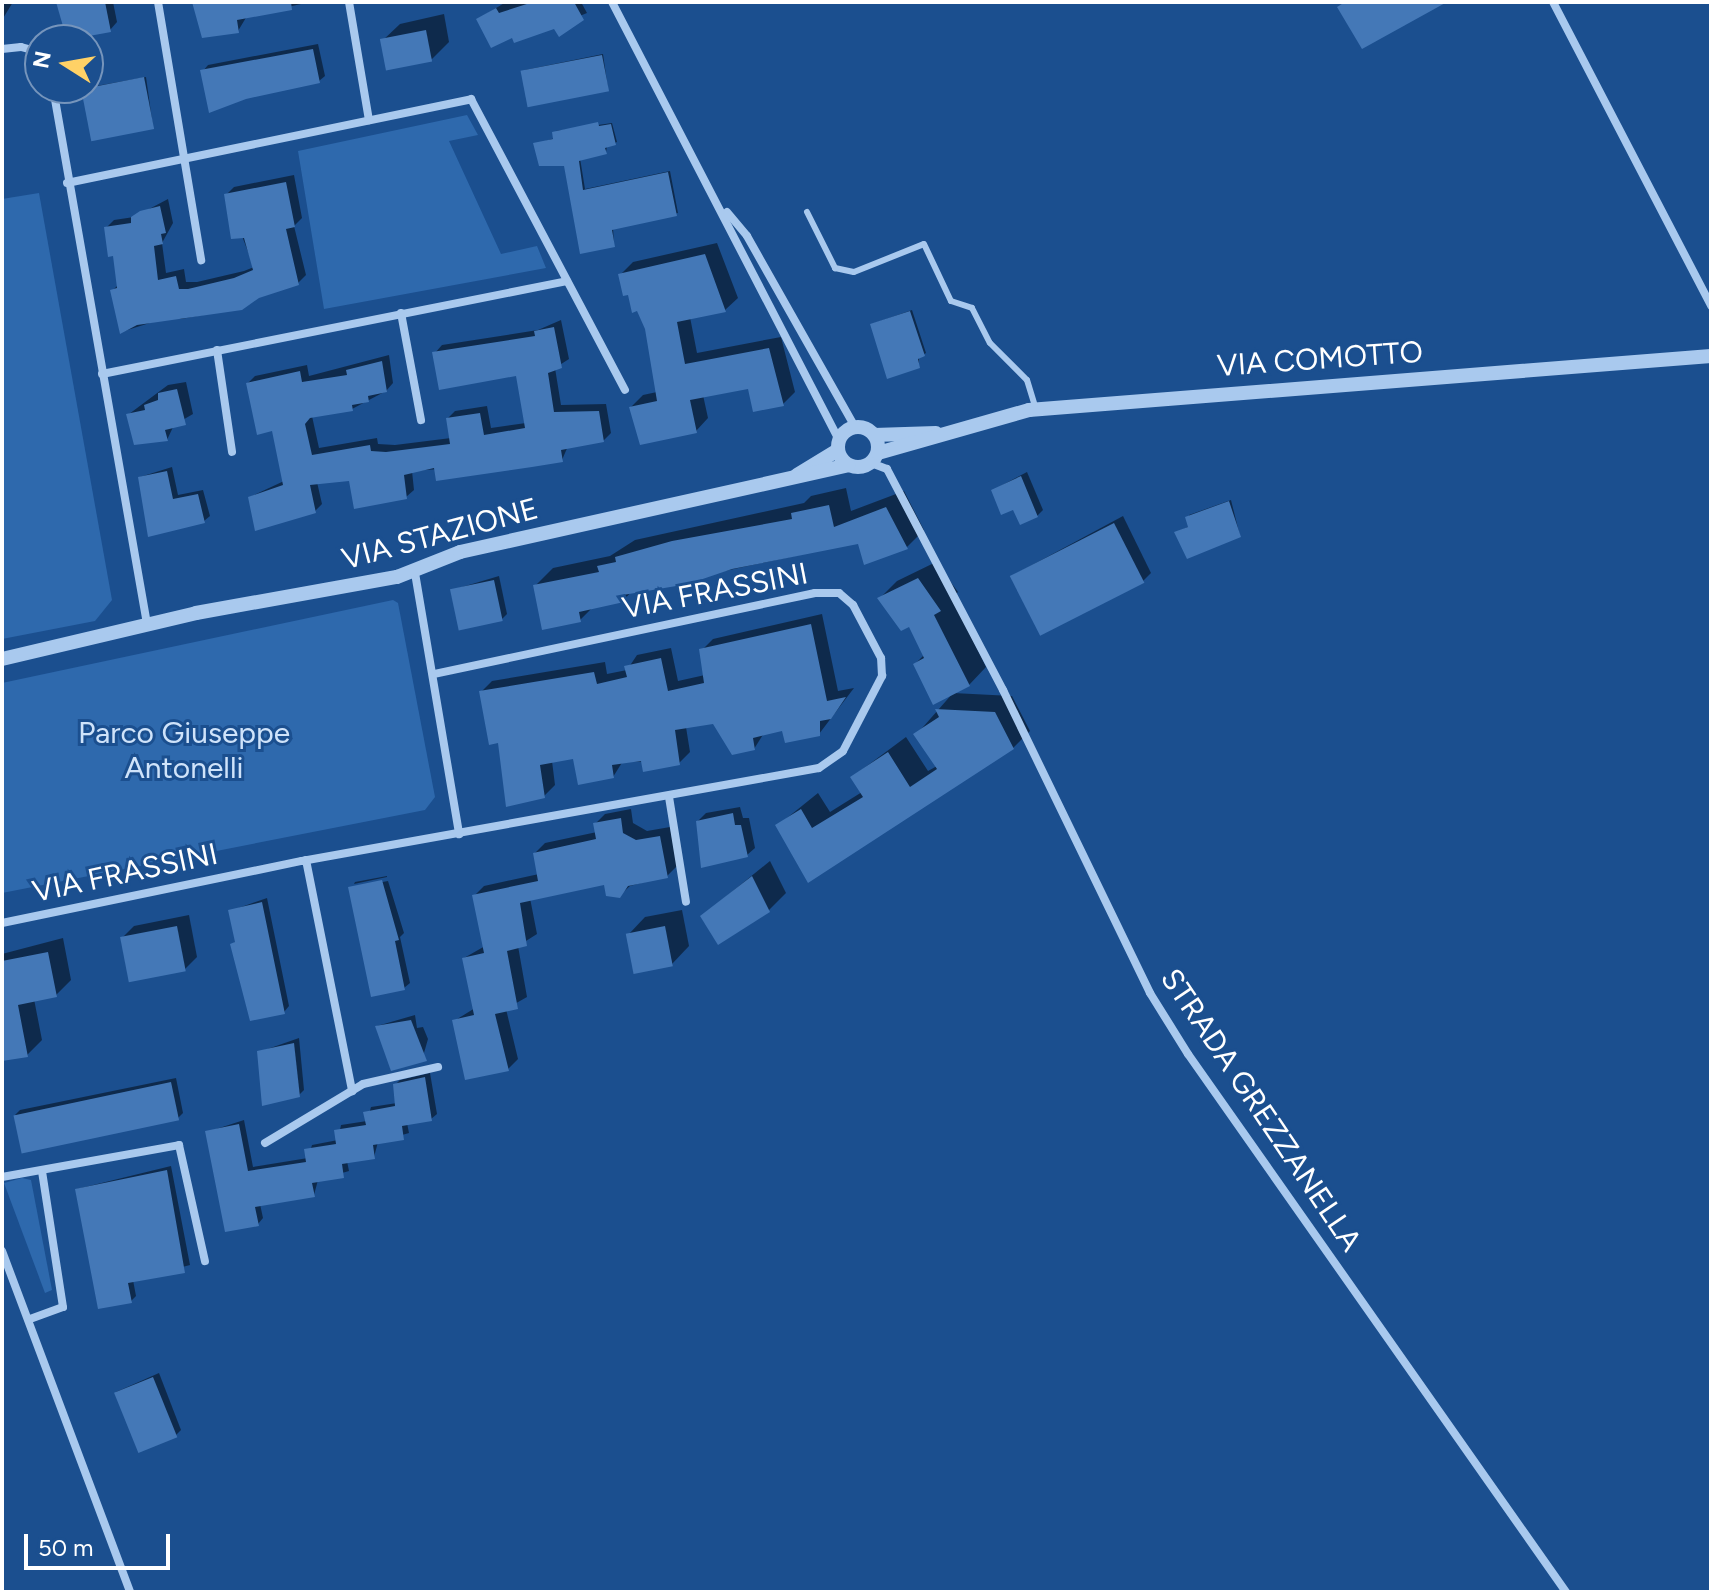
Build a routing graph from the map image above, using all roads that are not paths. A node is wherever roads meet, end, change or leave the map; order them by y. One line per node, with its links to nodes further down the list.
1 (158, 2): 9 (street)
2 (349, 2): 8 (street)
3 (612, 2): 11 (street)
4 (1553, 2): 15 (street)
5 (24, 48): 6 (street)
6 (2, 49)
7 (55, 104): 10 (street)
8 (369, 120): 9 (street); 14 (street)
9 (185, 159): 10 (street); 13 (street)
10 (67, 183): 19 (street)
11 (720, 205): 23 (street); 26 (street)
12 (807, 212): 21 (lane)
13 (201, 260)
14 (567, 281): 16 (street); 20 (street)
15 (1711, 306)
16 (401, 313): 17 (street); 22 (street)
17 (217, 350): 19 (street); 27 (street)
18 (1711, 356): 21 (street, VIA COMOTTO)
19 (102, 374): 32 (street)
20 (625, 390)
21 (1036, 409): 24 (street, VIA COMOTTO)
22 (421, 420)
23 (855, 427): 25 (street); 26 (street)
24 (936, 433): 25 (street, VIA COMOTTO); 28 (street, VIA COMOTTO)
25 (874, 435): 28 (street)
26 (838, 445): 29 (street); 30 (street, VIA STAZIONE)
27 (232, 452)
28 (874, 458): 29 (street); 49 (street, STRADA GREZZANELLA)
29 (848, 465): 30 (street, VIA STAZIONE)
30 (796, 475): 31 (street, VIA STAZIONE)
31 (415, 573): 32 (street, VIA STAZIONE); 34 (street)
32 (147, 624): 33 (street, VIA STAZIONE)
33 (2, 659)
34 (433, 674): 35 (street, VIA FRASSINI); 36 (street)
35 (669, 797): 36 (street, VIA FRASSINI); 38 (street)
36 (459, 834): 37 (street, VIA FRASSINI)
37 (306, 860): 39 (street, VIA FRASSINI); 41 (street)
38 (686, 902)
39 (2, 923)
40 (438, 1067): 41 (street)
41 (352, 1091): 42 (street)
42 (265, 1143)
43 (42, 1171): 44 (street); 46 (street); 47 (street)
44 (2, 1177)
45 (2, 1251): 47 (street)
46 (205, 1261)
47 (30, 1319): 48 (street)
48 (130, 1592)
49 (1566, 1592)

